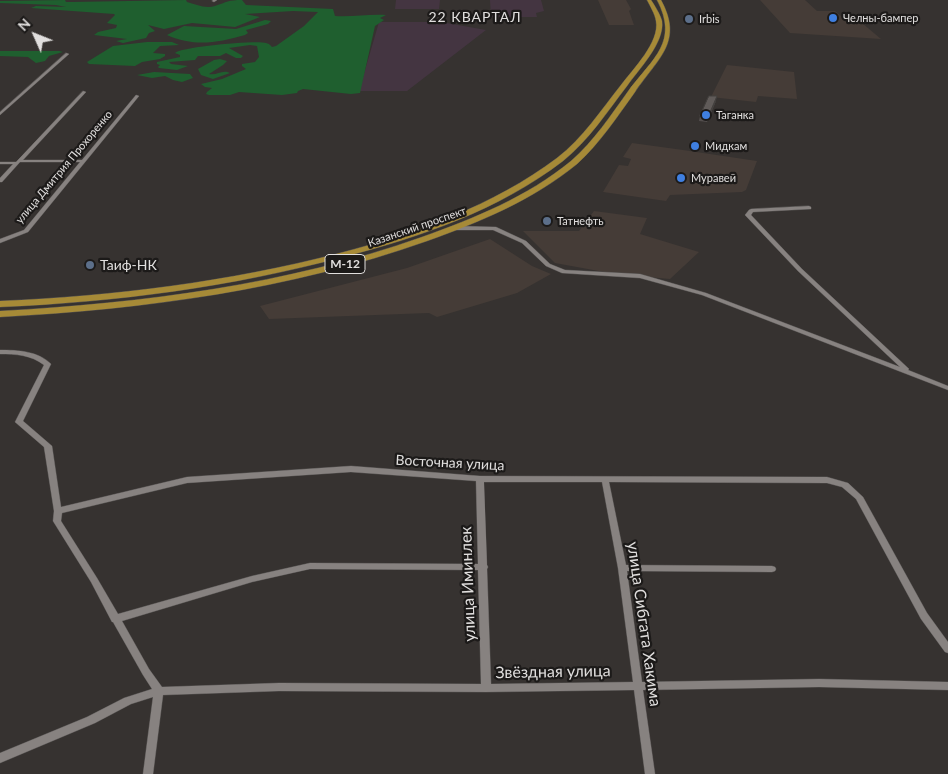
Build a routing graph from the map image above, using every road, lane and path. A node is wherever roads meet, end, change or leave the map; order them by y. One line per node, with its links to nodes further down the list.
1 (649, 0): 4 (main road, Казанский проспект / М-12)
2 (659, 0): 5 (main road, Казанский проспект / М-12)
3 (67, 54): 8 (street)
4 (623, 86): 5 (main road); 16 (main road, Казанский проспект / М-12)
5 (634, 88): 14 (main road, Казанский проспект / М-12)
6 (84, 92): 10 (street)
7 (137, 96): 9 (street, улица Дмитрия Прохоренко)
8 (0, 114)
9 (82, 161): 10 (street); 15 (street, улица Дмитрия Прохоренко)
10 (18, 162): 11 (street); 12 (street)
11 (0, 163)
12 (0, 181)
13 (809, 208): 19 (street)
14 (456, 228): 17 (main road, Казанский проспект / М-12); 19 (street)
15 (0, 241)
16 (0, 304)
17 (0, 314)
18 (0, 352): 23 (street)
19 (910, 372): 20 (street)
20 (948, 388)
21 (480, 479): 22 (street, Восточная улица); 23 (street, Восточная улица); 24 (street, улица Иминлек)
22 (605, 479): 25 (street, улица Сибгата Хакима); 28 (street, Восточная улица)
23 (58, 512): 27 (street)
24 (484, 567): 27 (street); 31 (street, улица Иминлек)
25 (622, 568): 26 (street); 29 (street, улица Сибгата Хакима)
26 (772, 569)
27 (115, 619): 32 (street)
28 (948, 649)
29 (639, 685): 30 (street, Звёздная улица); 31 (street, Звёздная улица); 35 (street, улица Сибгата Хакима)
30 (948, 686)
31 (486, 688): 32 (street, Звёздная улица)
32 (159, 691): 33 (street, Звёздная улица); 34 (street)
33 (0, 758)
34 (148, 774)
35 (650, 774)

